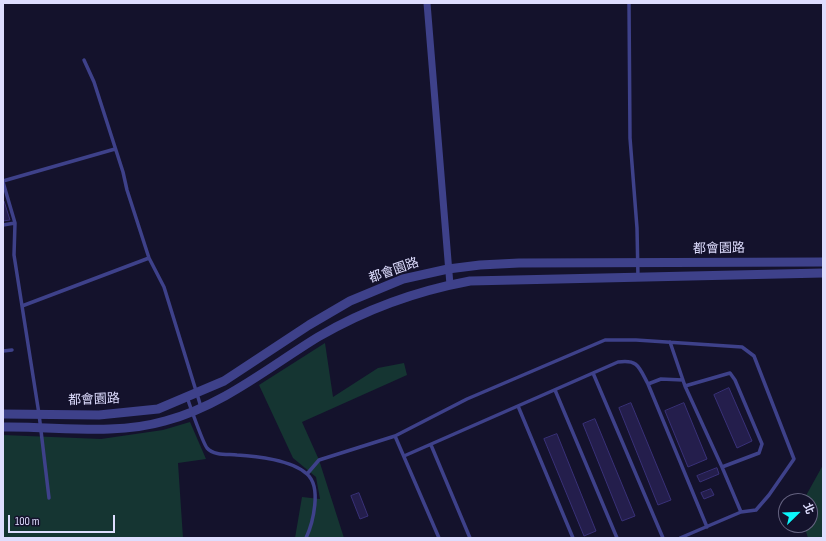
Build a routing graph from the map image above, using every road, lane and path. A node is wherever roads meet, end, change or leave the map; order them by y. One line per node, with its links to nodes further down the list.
1 (427, 3): 11 (street)
2 (629, 3): 10 (lane)
3 (84, 60): 4 (lane)
4 (115, 149): 5 (lane); 8 (lane)
5 (3, 181): 6 (lane)
6 (15, 223): 7 (lane); 15 (lane)
7 (3, 225)
8 (149, 258): 15 (lane); 24 (lane)
9 (823, 262): 10 (street, 都會園路)
10 (639, 264): 11 (street, 都會園路); 13 (lane)
11 (448, 269): 14 (street); 24 (street, 都會園路)
12 (823, 273): 13 (street, 都會園路)
13 (638, 278): 14 (street, 都會園路)
14 (450, 284): 27 (street, 都會園路)
15 (22, 306): 30 (lane)
16 (670, 342): 20 (lane); 33 (lane); 39 (lane)
17 (12, 350): 18 (lane)
18 (3, 351)
19 (593, 373): 21 (lane); 23 (lane); 46 (lane)
20 (683, 380): 21 (lane); 22 (lane)
21 (648, 384): 40 (lane)
22 (685, 386): 36 (lane); 36 (lane)
23 (555, 390): 26 (lane); 45 (lane)
24 (196, 393): 25 (street, 都會園路); 27 (lane)
25 (187, 397): 28 (lane); 30 (street, 都會園路)
26 (518, 406): 34 (lane); 44 (lane)
27 (202, 407): 28 (street, 都會園路)
28 (192, 411): 32 (street, 都會園路); 37 (lane)
29 (3, 414): 30 (street, 都會園路)
30 (39, 414): 32 (lane)
31 (3, 426): 32 (street, 都會園路)
32 (40, 426): 38 (lane)
33 (395, 436): 35 (lane); 37 (lane)
34 (430, 445): 35 (lane); 43 (lane)
35 (404, 456): 42 (lane)
36 (722, 467): 39 (lane)
37 (307, 474): 41 (lane)
38 (49, 498)
39 (741, 512): 40 (lane)
40 (707, 527): 47 (lane)
41 (306, 538)
42 (439, 538)
43 (470, 538)
44 (573, 538)
45 (617, 538)
46 (663, 538)
47 (680, 538)

